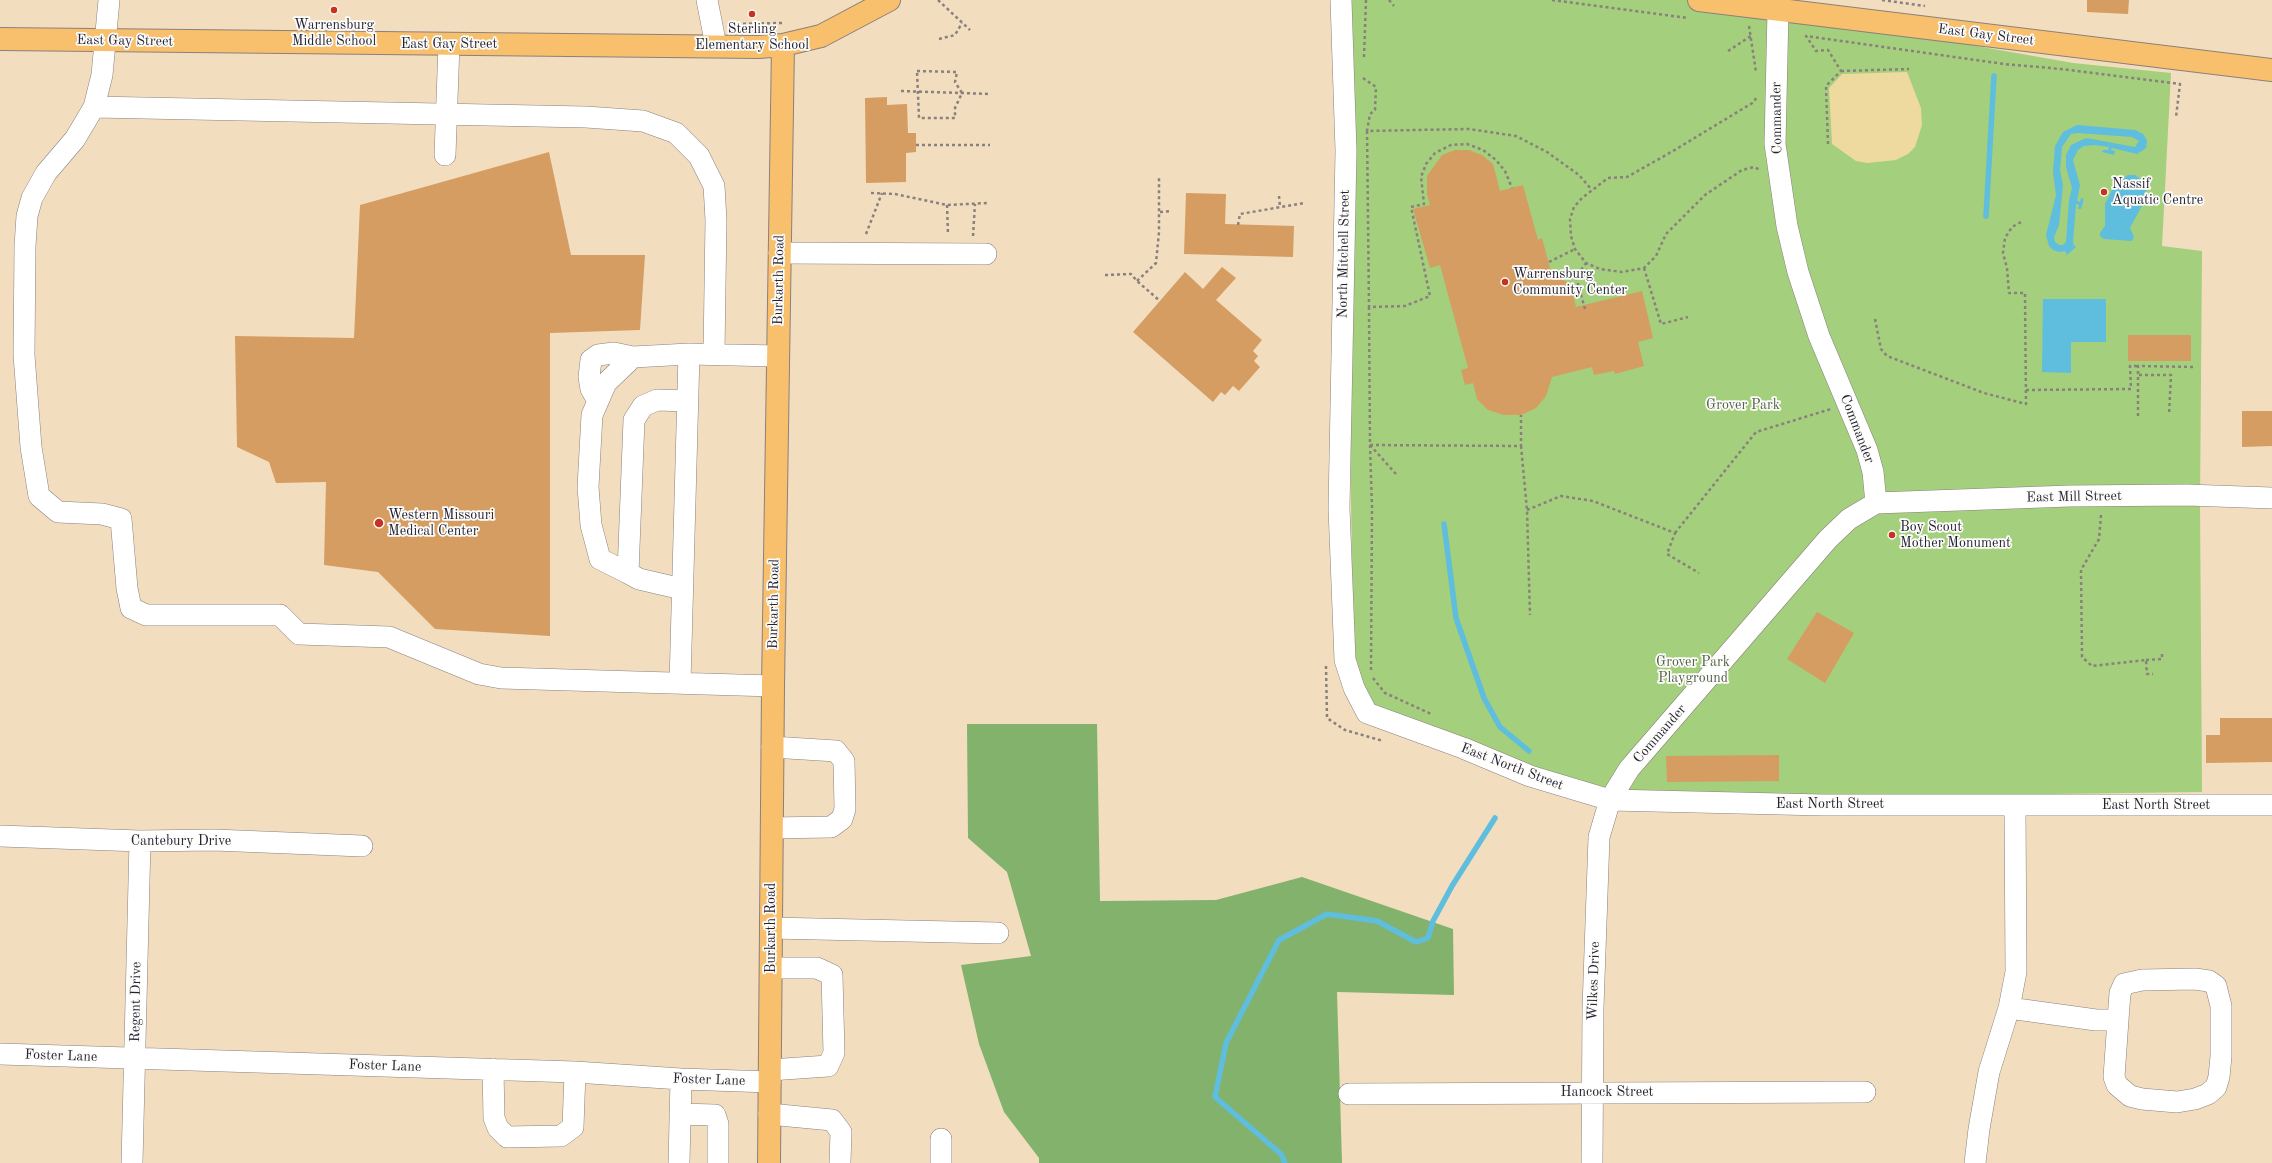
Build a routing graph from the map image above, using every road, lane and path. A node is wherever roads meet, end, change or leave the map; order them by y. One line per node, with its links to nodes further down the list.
1 (109, 0): 20 (street)
2 (707, 0): 23 (street)
3 (889, 0): 22 (main road, East Gay Street)
4 (938, 0): 14 (path)
5 (1342, 0): 92 (street, North Mitchell Street)
6 (1366, 0): 25 (path)
7 (1388, 0): 9 (path)
8 (1552, 0): 10 (path)
9 (1394, 6)
10 (1695, 9): 11 (main road, East Gay Street)
11 (1741, 10): 12 (main road, East Gay Street); 17 (path)
12 (1778, 11): 29 (main road, East Gay Street); 91 (street, Commander)
13 (790, 22): 15 (path)
14 (962, 23): 16 (path); 19 (path)
15 (727, 24)
16 (970, 30)
17 (1751, 36): 24 (path); 30 (path)
18 (0, 39): 20 (main road, East Gay Street)
19 (939, 39)
20 (106, 41): 21 (main road, East Gay Street); 36 (street)
21 (449, 44): 23 (main road, East Gay Street); 37 (street)
22 (783, 45): 23 (main road, East Gay Street); 64 (main road, Burkarth Road)
23 (716, 46)
24 (1728, 52)
25 (1364, 63)
26 (1909, 69): 28 (path)
27 (1364, 70): 39 (path)
28 (1841, 70): 38 (path); 40 (path)
29 (2272, 70)
30 (1757, 79)
31 (901, 90): 32 (path)
32 (918, 91): 33 (path); 33 (path); 33 (path)
33 (962, 93): 34 (path)
34 (992, 94)
35 (1758, 94): 47 (path)
36 (94, 107): 37 (street); 104 (street)
37 (446, 114): 43 (street); 75 (street)
38 (2176, 117)
39 (1368, 131): 47 (path); 71 (path)
40 (1828, 144)
41 (990, 145): 42 (path)
42 (916, 146)
43 (444, 155)
44 (1765, 173): 67 (path)
45 (1159, 177): 57 (path)
46 (1512, 188): 71 (path)
47 (1592, 190): 63 (path)
48 (871, 193): 49 (path)
49 (882, 193): 54 (path); 60 (path)
50 (1279, 196): 55 (path)
51 (988, 203): 53 (path)
52 (1305, 203): 55 (path)
53 (975, 204): 54 (path); 62 (path)
54 (947, 205): 61 (path)
55 (1280, 207): 59 (path)
56 (1172, 211): 57 (path)
57 (1160, 212): 69 (path)
58 (2021, 222): 81 (path)
59 (1238, 225)
60 (866, 236)
61 (948, 239)
62 (980, 247): 64 (street)
63 (1575, 250): 65 (path); 66 (path)
64 (779, 253): 77 (main road, Burkarth Road)
65 (1548, 262)
66 (1586, 263): 67 (path); 72 (path)
67 (1644, 268): 73 (path)
68 (1106, 275): 69 (path)
69 (1137, 281): 70 (path)
70 (1160, 301)
71 (1369, 307): 87 (path)
72 (1585, 309)
73 (1688, 317)
74 (1875, 319): 81 (path)
75 (714, 353): 76 (street); 77 (street)
76 (689, 354): 82 (street); 96 (street)
77 (777, 356): 105 (main road, Burkarth Road)
78 (2138, 366): 79 (path); 80 (path); 81 (path)
79 (2194, 367)
80 (2139, 375): 85 (path); 86 (path)
81 (2026, 390)
82 (688, 402): 96 (street); 98 (street)
83 (1830, 402): 95 (path)
84 (1521, 414): 88 (path)
85 (2169, 415)
86 (2138, 416)
87 (1370, 445): 88 (path); 89 (path); 106 (path)
88 (1521, 446): 93 (path)
89 (1396, 474)
90 (2272, 498): 91 (street, East Mill Street)
91 (1876, 503): 109 (street, Commander)
92 (1339, 508): 109 (street, East North Street)
93 (1527, 510): 95 (path); 99 (path)
94 (2101, 515): 102 (path)
95 (1675, 533): 97 (path)
96 (628, 573): 98 (street)
97 (1699, 573)
98 (682, 589): 104 (street)
99 (1530, 615)
100 (2162, 654): 102 (path)
101 (1326, 658): 107 (path)
102 (2146, 660): 103 (path)
103 (2153, 674)
104 (680, 683): 105 (street)
105 (772, 686): 108 (main road, Burkarth Road)
106 (1435, 716)
107 (1387, 742)
108 (772, 747): 112 (main road, Burkarth Road); 112 (street)
109 (1610, 800): 111 (street, East North Street); 127 (street, Wilkes Drive)
110 (2272, 805): 111 (street, East North Street)
111 (2015, 806): 119 (street)
112 (772, 828): 116 (main road, Burkarth Road)
113 (0, 836): 114 (street, Cantebury Drive)
114 (140, 841): 115 (street, Cantebury Drive); 122 (street, Regent Drive)
115 (362, 846)
116 (771, 928): 117 (street); 118 (main road, Burkarth Road)
117 (998, 933)
118 (771, 968): 125 (main road, Burkarth Road); 125 (street, Foster Lane)
119 (2009, 1008): 120 (street); 140 (street)
120 (2118, 1020): 120 (street)
121 (0, 1054): 122 (street, Foster Lane)
122 (134, 1059): 123 (street, Foster Lane); 133 (street, Regent Drive)
123 (493, 1069): 124 (street, Foster Lane); 124 (street)
124 (575, 1072): 126 (street, Foster Lane)
125 (770, 1076): 126 (street, Foster Lane); 131 (main road, Burkarth Road)
126 (681, 1079): 130 (street)
127 (1593, 1092): 128 (street, Hancock Street); 129 (street, Hancock Street); 139 (street, Wilkes Drive)
128 (1865, 1092)
129 (1349, 1094)
130 (680, 1114): 134 (street); 135 (street)
131 (769, 1114): 136 (main road, Burkarth Road); 137 (street)
132 (941, 1139): 138 (street)
133 (132, 1163)
134 (679, 1163)
135 (718, 1163)
136 (769, 1163)
137 (840, 1163)
138 (941, 1163)
139 (1592, 1163)
140 (1976, 1163)

